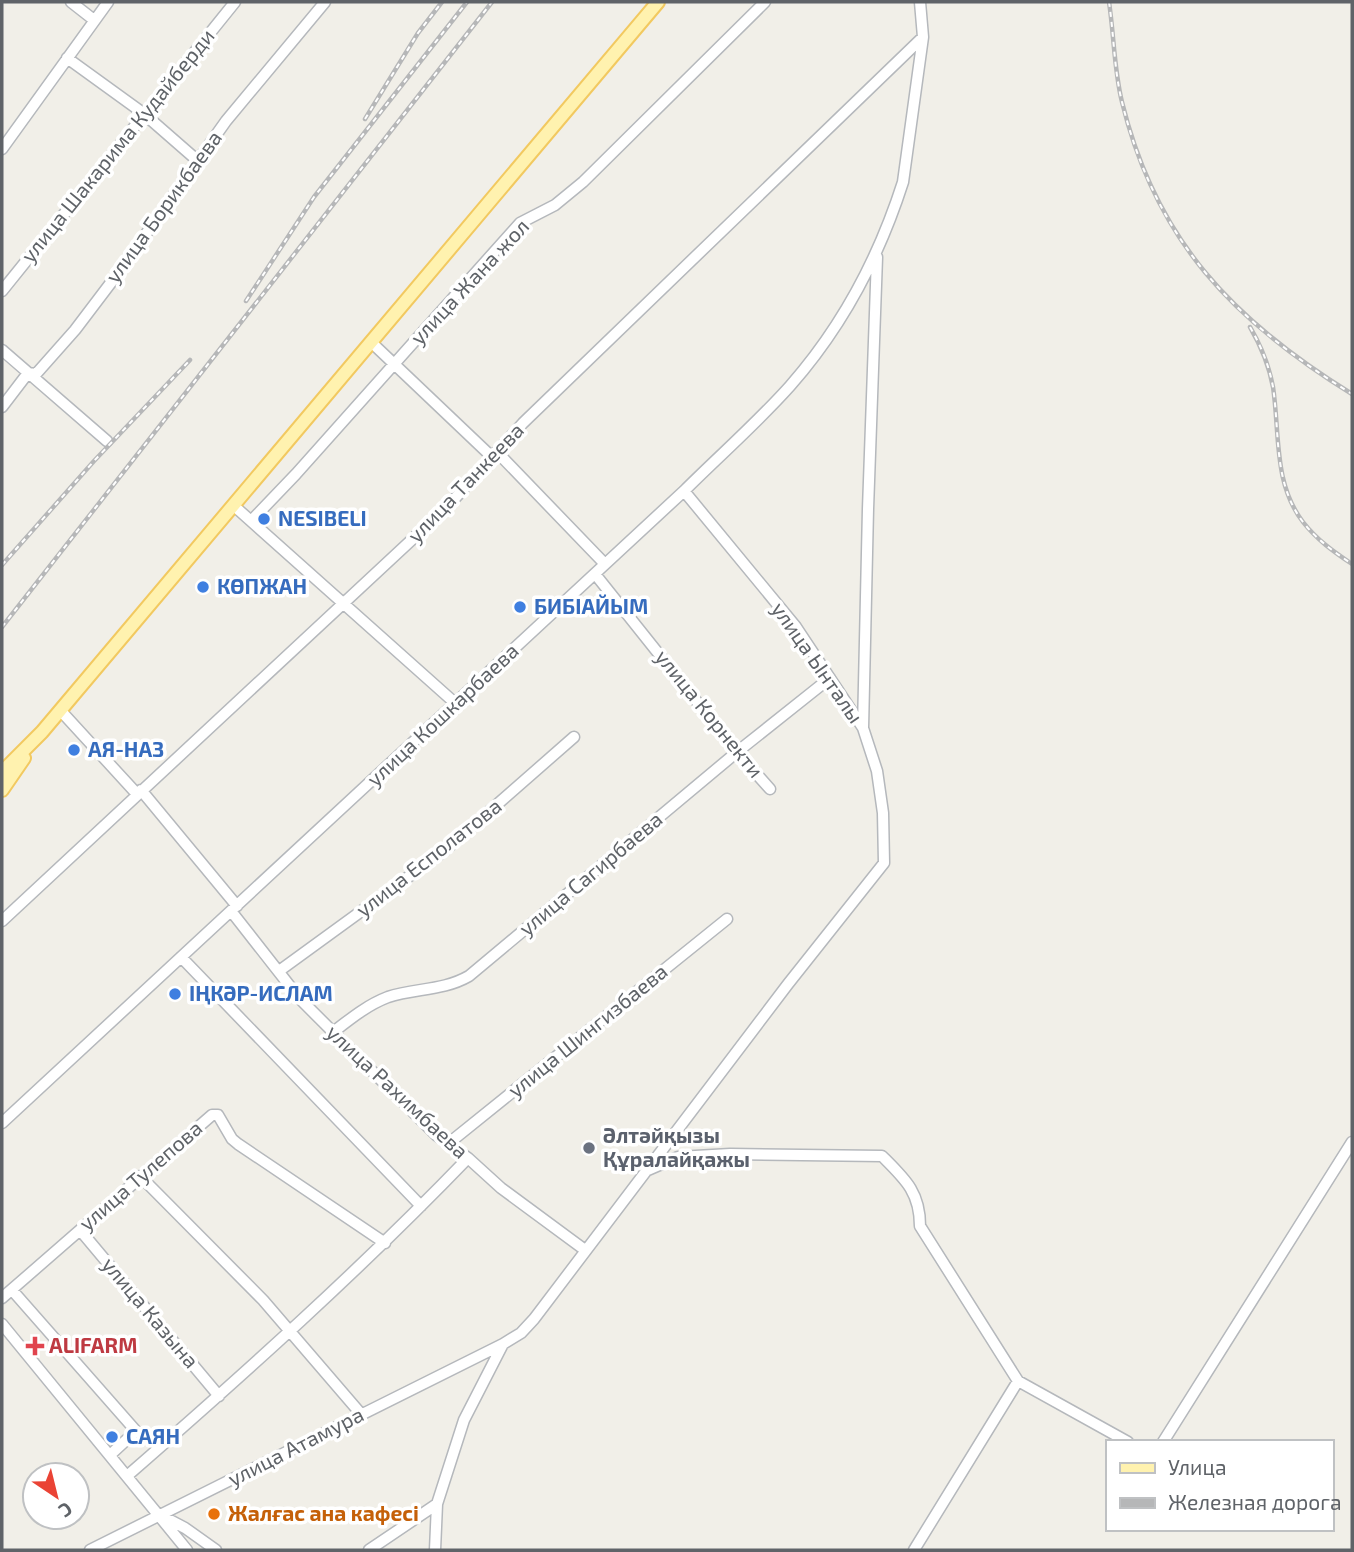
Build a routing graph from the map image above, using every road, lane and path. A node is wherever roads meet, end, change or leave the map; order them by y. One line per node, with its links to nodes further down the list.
1 (72, 2): 8 (street)
2 (108, 2): 8 (street)
3 (235, 2): 11 (street, улица Шакарима Кудайберди)
4 (325, 2): 13 (street, улица Борикбаева)
5 (658, 2): 16 (main road)
6 (765, 2): 18 (street, улица Жана жол)
7 (920, 2): 9 (street, улица Кошкарбаева)
8 (94, 20): 10 (street)
9 (923, 37): 14 (street, улица Кошкарбаева); 22 (street, улица Танкеева)
10 (67, 58): 11 (street); 12 (street)
11 (143, 113): 13 (street); 15 (street, улица Шакарима Кудайберди)
12 (2, 149)
13 (198, 161): 19 (street, улица Борикбаева)
14 (877, 253): 23 (street, улица Кошкарбаева); 32 (street)
15 (2, 291)
16 (371, 342): 18 (street); 24 (main road)
17 (2, 350): 19 (street)
18 (393, 364): 22 (street); 25 (street, улица Жана жол)
19 (28, 373): 20 (street, улица Борикбаева); 21 (street)
20 (2, 407)
21 (107, 441)
22 (494, 455): 26 (street); 28 (street, улица Танкеева)
23 (684, 491): 26 (street, улица Кошкарбаева); 29 (street, улица Ынталы)
24 (233, 505): 25 (street); 31 (main road)
25 (251, 521): 28 (street)
26 (604, 564): 27 (street, улица Кошкарбаева)
27 (595, 574): 30 (street, улица Кошкарбаева); 35 (street, улица Корнекти)
28 (344, 604): 30 (street); 39 (street, улица Танкеева)
29 (830, 678): 32 (street, улица Ынталы); 35 (street, улица Сагирбаева)
30 (455, 703): 40 (street, улица Кошкарбаева)
31 (60, 710): 33 (main road); 39 (street, улица Рахимбаева)
32 (863, 728): 50 (street, улица Ынталы)
33 (42, 732): 36 (main road); 37 (main road)
34 (574, 737): 44 (street, улица Есполатова)
35 (737, 752): 38 (street, улица Корнекти); 45 (street, улица Сагирбаева)
36 (2, 772)
37 (3, 785)
38 (770, 789)
39 (139, 792): 40 (street, улица Рахимбаева); 42 (street, улица Танкеева)
40 (234, 908): 43 (street, улица Кошкарбаева); 44 (street, улица Рахимбаева)
41 (726, 919): 48 (street, улица Шингизбаева)
42 (2, 921)
43 (181, 957): 46 (street, улица Кошкарбаева); 52 (street)
44 (279, 971): 45 (street, улица Рахимбаева)
45 (332, 1032): 48 (street, улица Рахимбаева)
46 (2, 1123)
47 (1352, 1142): 65 (street)
48 (449, 1143): 49 (street, улица Рахимбаева)
49 (468, 1158): 52 (street); 55 (street, улица Рахимбаева)
50 (647, 1171): 55 (street); 61 (street)
51 (140, 1176): 53 (street, улица Тулепова); 54 (street, улица Тулепова); 59 (street)
52 (421, 1206): 54 (street)
53 (80, 1230): 56 (street, улица Тулепова); 62 (street, улица Казына)
54 (384, 1242): 59 (street)
55 (585, 1250): 60 (street)
56 (12, 1290): 57 (street, улица Тулепова); 66 (street)
57 (2, 1298)
58 (2, 1324): 66 (street)
59 (290, 1331): 62 (street); 63 (street)
60 (503, 1344): 63 (street, улица Атамура); 68 (street)
61 (1018, 1381): 64 (street); 75 (street)
62 (219, 1396): 67 (street)
63 (360, 1414): 69 (street, улица Атамура)
64 (1124, 1440)
65 (1164, 1440)
66 (110, 1455): 67 (street)
67 (127, 1476): 69 (street)
68 (437, 1504): 73 (street); 74 (street)
69 (160, 1515): 70 (street, улица Атамура); 71 (street); 72 (street)
70 (90, 1550)
71 (187, 1550)
72 (216, 1550)
73 (369, 1550)
74 (435, 1550)
75 (914, 1550)

